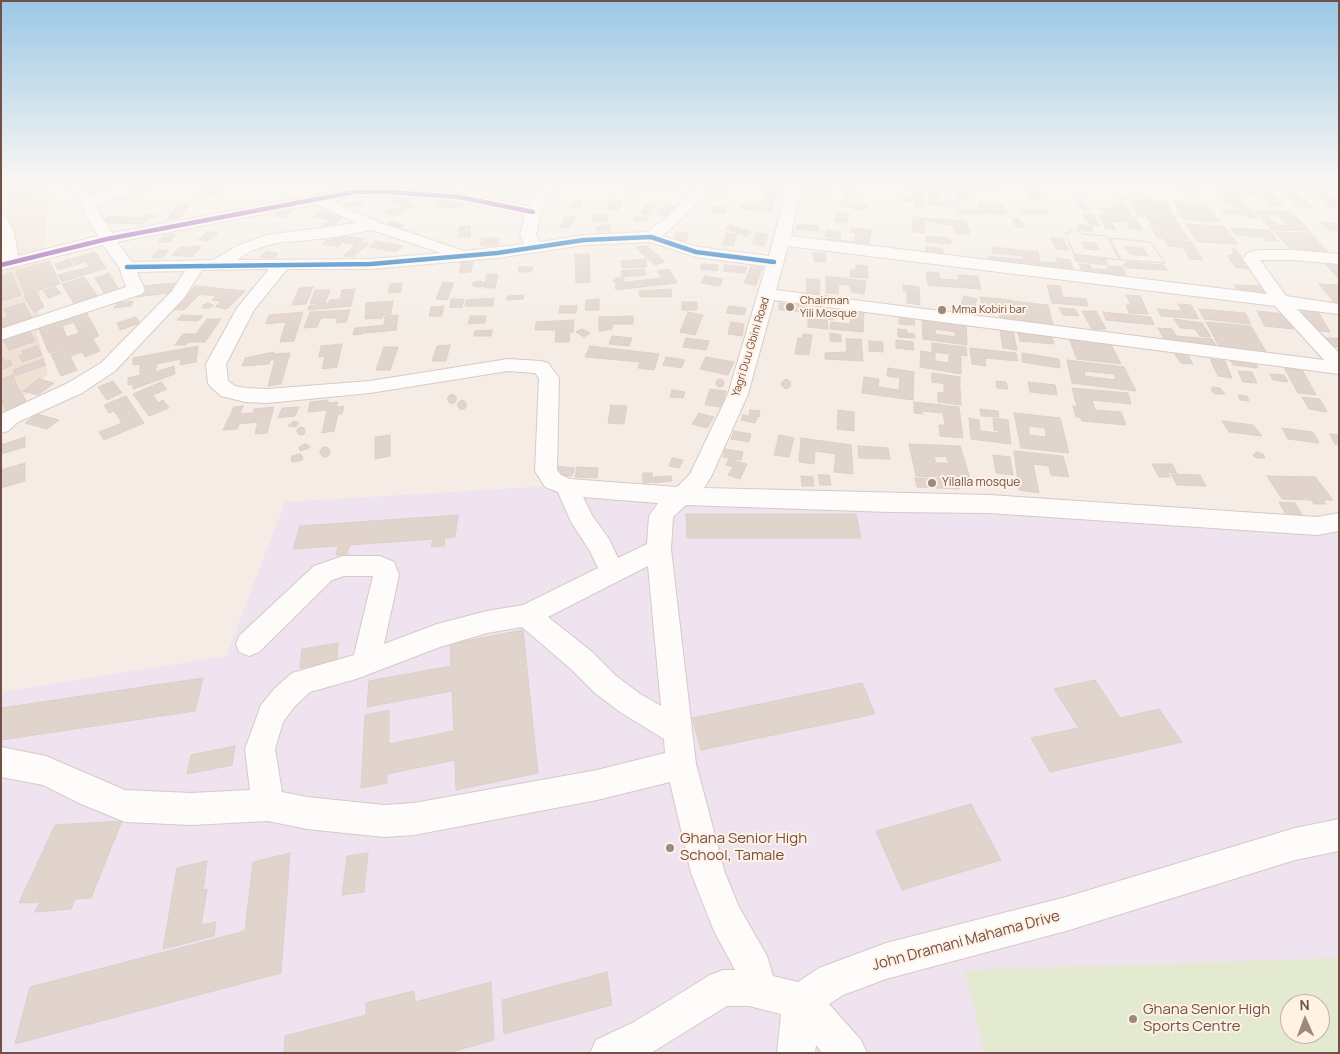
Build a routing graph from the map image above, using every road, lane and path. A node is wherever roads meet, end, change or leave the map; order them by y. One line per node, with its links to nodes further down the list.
1 (6, 233): 16 (street)
2 (104, 233): 10 (street)
3 (138, 233): 10 (street)
4 (327, 233): 18 (street)
5 (398, 233): 13 (street)
6 (528, 233): 12 (street)
7 (656, 233): 9 (street)
8 (783, 233): 11 (street, Yagri Duu Gbini Road)
9 (651, 237): 12 (street); 15 (street)
10 (107, 239): 16 (street); 19 (street)
11 (782, 240): 15 (street, Yagri Duu Gbini Road); 21 (street)
12 (533, 248): 13 (street)
13 (465, 255): 17 (street)
14 (1339, 259): 21 (street)
15 (774, 262): 20 (street, Yagri Duu Gbini Road)
16 (6, 264)
17 (283, 264): 18 (street); 26 (street)
18 (207, 265): 19 (street); 25 (street)
19 (128, 267): 23 (street)
20 (766, 294): 24 (street); 27 (street, Yagri Duu Gbini Road)
21 (1281, 302): 22 (street); 24 (street)
22 (1339, 309)
23 (1, 335)
24 (1339, 366)
25 (4, 421)
26 (567, 487): 27 (street); 30 (street)
27 (679, 496): 28 (street); 29 (street, Yagri Duu Gbini Road)
28 (1339, 522)
29 (659, 549): 30 (street); 34 (street, Yagri Duu Gbini Road)
30 (613, 572): 31 (street)
31 (527, 615): 33 (street); 34 (street)
32 (249, 644): 33 (street)
33 (366, 663): 37 (street)
34 (677, 731): 36 (street, Yagri Duu Gbini Road)
35 (1, 762): 37 (street)
36 (680, 764): 37 (street); 39 (street, Yagri Duu Gbini Road)
37 (268, 805)
38 (1339, 835): 40 (street, John Dramani Mahama Drive)
39 (757, 990): 40 (street); 41 (street)
40 (801, 1001): 42 (street); 43 (street)
41 (609, 1053)
42 (796, 1053)
43 (848, 1053)

